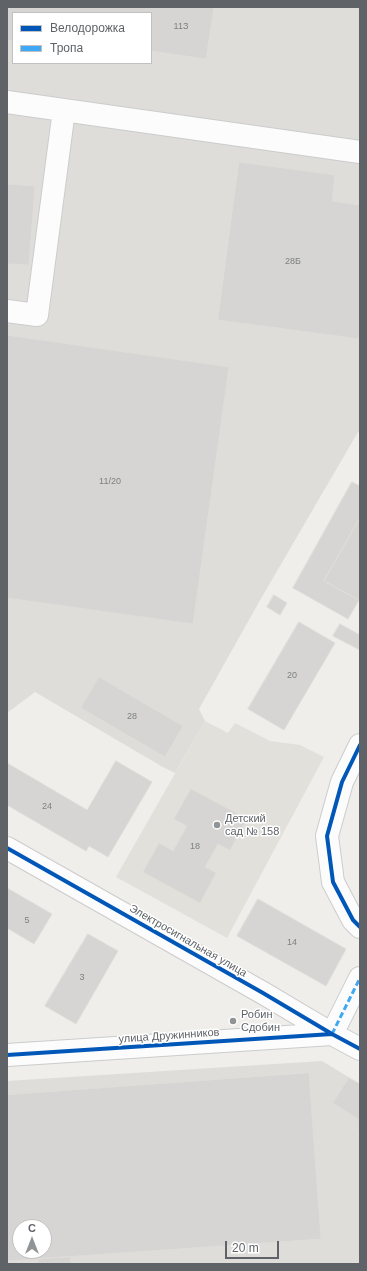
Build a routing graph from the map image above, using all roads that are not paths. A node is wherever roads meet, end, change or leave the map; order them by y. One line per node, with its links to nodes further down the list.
1 (7, 102): 2 (street)
2 (64, 110): 3 (street); 4 (street)
3 (360, 152)
4 (7, 311)
5 (360, 745): 7 (street)
6 (7, 848): 9 (street, Электросигнальная улица)
7 (360, 927)
8 (360, 978): 9 (street)
9 (332, 1034): 10 (street, Электросигнальная улица); 11 (street, улица Дружинников)
10 (360, 1049)
11 (7, 1055)

